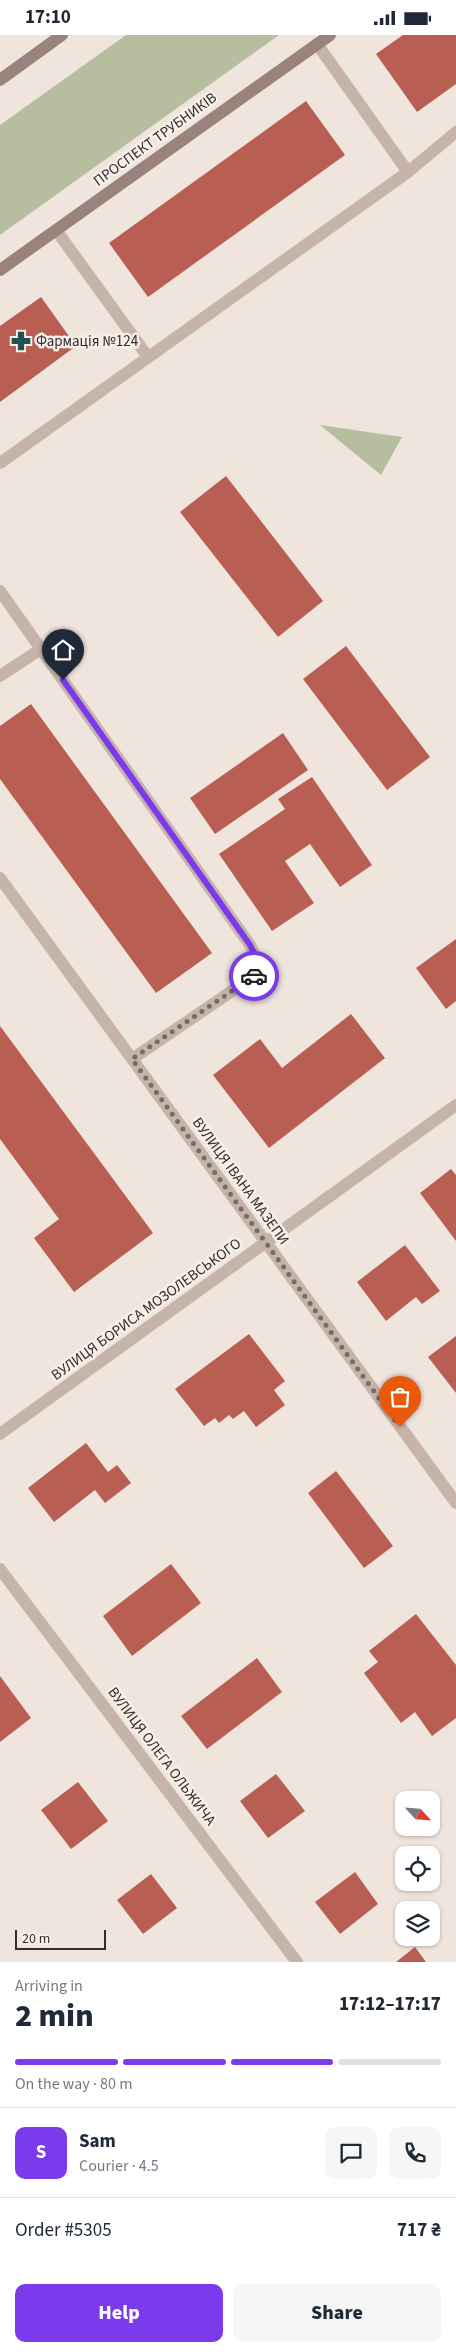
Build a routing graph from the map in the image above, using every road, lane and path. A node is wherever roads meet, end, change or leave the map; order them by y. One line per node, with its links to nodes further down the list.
1 (62, 35): 4 (main road)
2 (330, 35): 3 (main road, ПРОСПЕКТ ТРУБНИКІВ)
3 (317, 44): 6 (street); 7 (main road, ПРОСПЕКТ ТРУБНИКІВ)
4 (0, 80)
5 (456, 132): 6 (street)
6 (408, 172): 9 (street)
7 (56, 230): 8 (main road, ПРОСПЕКТ ТРУБНИКІВ); 9 (street)
8 (0, 270)
9 (148, 357): 10 (street)
10 (0, 463)
11 (0, 591): 12 (street)
12 (41, 649): 13 (street); 15 (street)
13 (0, 676)
14 (0, 878): 15 (street, ВУЛИЦЯ ІВАНА МАЗЕПИ)
15 (132, 1059): 17 (street, ВУЛИЦЯ ІВАНА МАЗЕПИ)
16 (456, 1105): 17 (street, ВУЛИЦЯ БОРИСА МОЗОЛЕВСЬКОГО)
17 (266, 1242): 18 (street, ВУЛИЦЯ БОРИСА МОЗОЛЕВСЬКОГО); 19 (street, ВУЛИЦЯ ІВАНА МАЗЕПИ)
18 (0, 1434)
19 (456, 1503)
20 (0, 1569): 21 (street, ВУЛИЦЯ ОЛЕГА ОЛЬЖИЧА)
21 (297, 1962)

